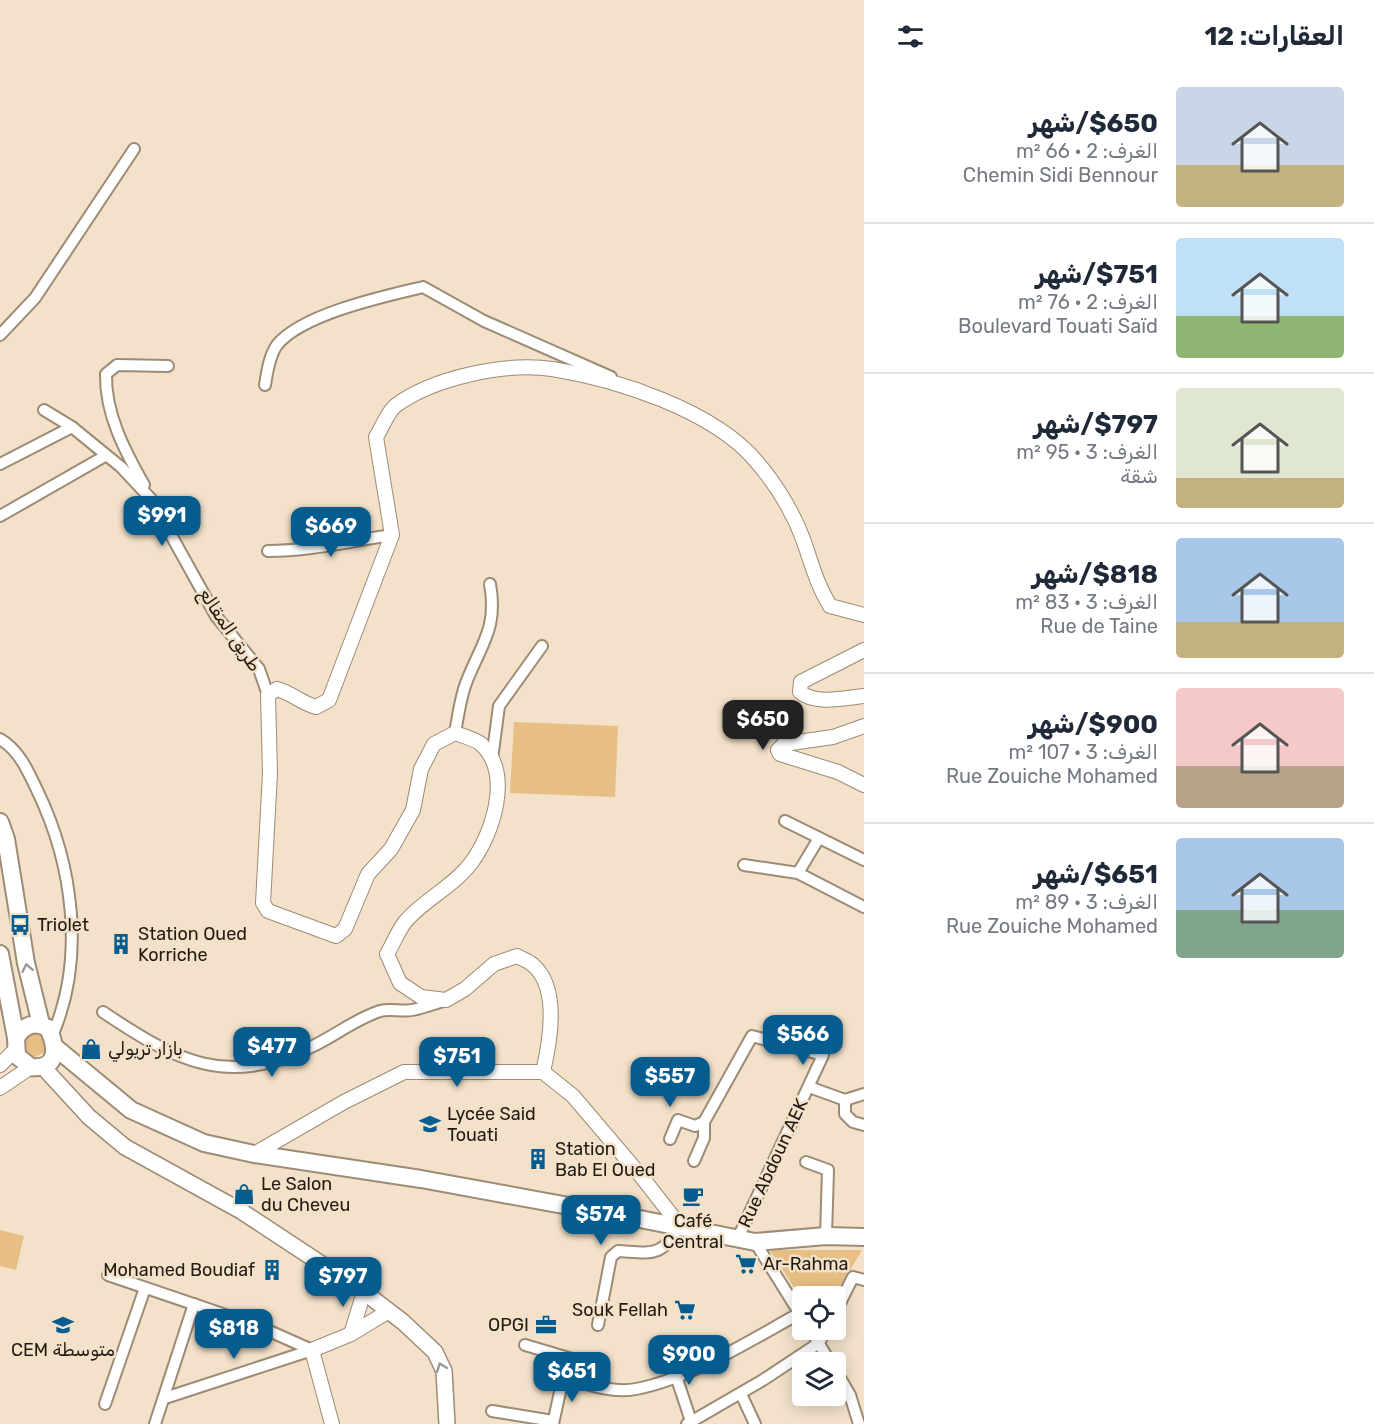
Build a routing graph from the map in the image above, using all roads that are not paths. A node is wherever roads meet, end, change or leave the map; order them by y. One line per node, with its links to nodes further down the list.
1 (134, 149): 2 (street)
2 (0, 335)
3 (168, 366): 10 (street)
4 (265, 386): 5 (street)
5 (641, 391): 12 (street); 15 (street)
6 (44, 410): 7 (street, طريق المقالع)
7 (72, 427): 8 (street, طريق المقالع); 9 (street)
8 (105, 456): 10 (street, طريق المقالع); 11 (street)
9 (0, 464)
10 (151, 499): 18 (street, طريق المقالع)
11 (0, 516)
12 (392, 535): 13 (street); 18 (street)
13 (268, 551)
14 (490, 584): 21 (street)
15 (864, 615)
16 (542, 646): 23 (street)
17 (864, 650): 19 (street)
18 (268, 695): 21 (street)
19 (864, 696)
20 (864, 726): 24 (street)
21 (455, 734): 23 (street)
22 (0, 739): 35 (street)
23 (492, 759): 33 (street)
24 (864, 785)
25 (785, 821): 27 (street)
26 (0, 822): 35 (main road, one-way to 26)
27 (819, 838): 28 (street); 30 (street)
28 (864, 860)
29 (744, 865): 30 (street)
30 (798, 873): 31 (street)
31 (864, 907)
32 (0, 954): 36 (main road)
33 (446, 1000): 34 (street); 39 (street)
34 (103, 1012)
35 (50, 1036): 36 (main road); 38 (main road); 47 (main road)
36 (16, 1044): 37 (street); 38 (main road)
37 (0, 1065)
38 (37, 1067): 40 (street); 58 (main road)
39 (543, 1072): 47 (street); 50 (street)
40 (0, 1088)
41 (809, 1088): 43 (street); 44 (street, Rue Abdoun AEK); 53 (street, Rue Abdoun AEK)
42 (864, 1094): 43 (street)
43 (845, 1100): 45 (street)
44 (704, 1122): 46 (street); 48 (street)
45 (864, 1125)
46 (670, 1139)
47 (254, 1154): 50 (main road)
48 (694, 1161)
49 (806, 1162): 51 (street)
50 (680, 1226): 53 (main road); 64 (street)
51 (826, 1236): 52 (main road); 54 (main road)
52 (864, 1237)
53 (738, 1238): 54 (main road)
54 (755, 1242): 60 (street)
55 (108, 1275): 57 (street)
56 (858, 1278): 59 (street)
57 (145, 1288): 61 (street); 77 (street)
58 (364, 1292): 62 (main road); 65 (street)
59 (846, 1296)
60 (792, 1301)
61 (194, 1304): 70 (street); 76 (street)
62 (388, 1311): 65 (street); 84 (main road, one-way to 62)
63 (792, 1320): 72 (street)
64 (598, 1325)
65 (351, 1334): 70 (street)
66 (817, 1340): 68 (street)
67 (820, 1340): 68 (street)
68 (819, 1343): 71 (street); 75 (street)
69 (525, 1345): 73 (street)
70 (312, 1350): 76 (street); 83 (street)
71 (824, 1352)
72 (676, 1376): 73 (street); 81 (street)
73 (602, 1387): 80 (street)
74 (846, 1389): 79 (street)
75 (741, 1394): 81 (street); 85 (street)
76 (165, 1398): 82 (street)
77 (105, 1404)
78 (492, 1411): 80 (street)
79 (861, 1417)
80 (553, 1422)
81 (690, 1423)
82 (155, 1424)
83 (332, 1424)
84 (447, 1424)
85 (755, 1424)

